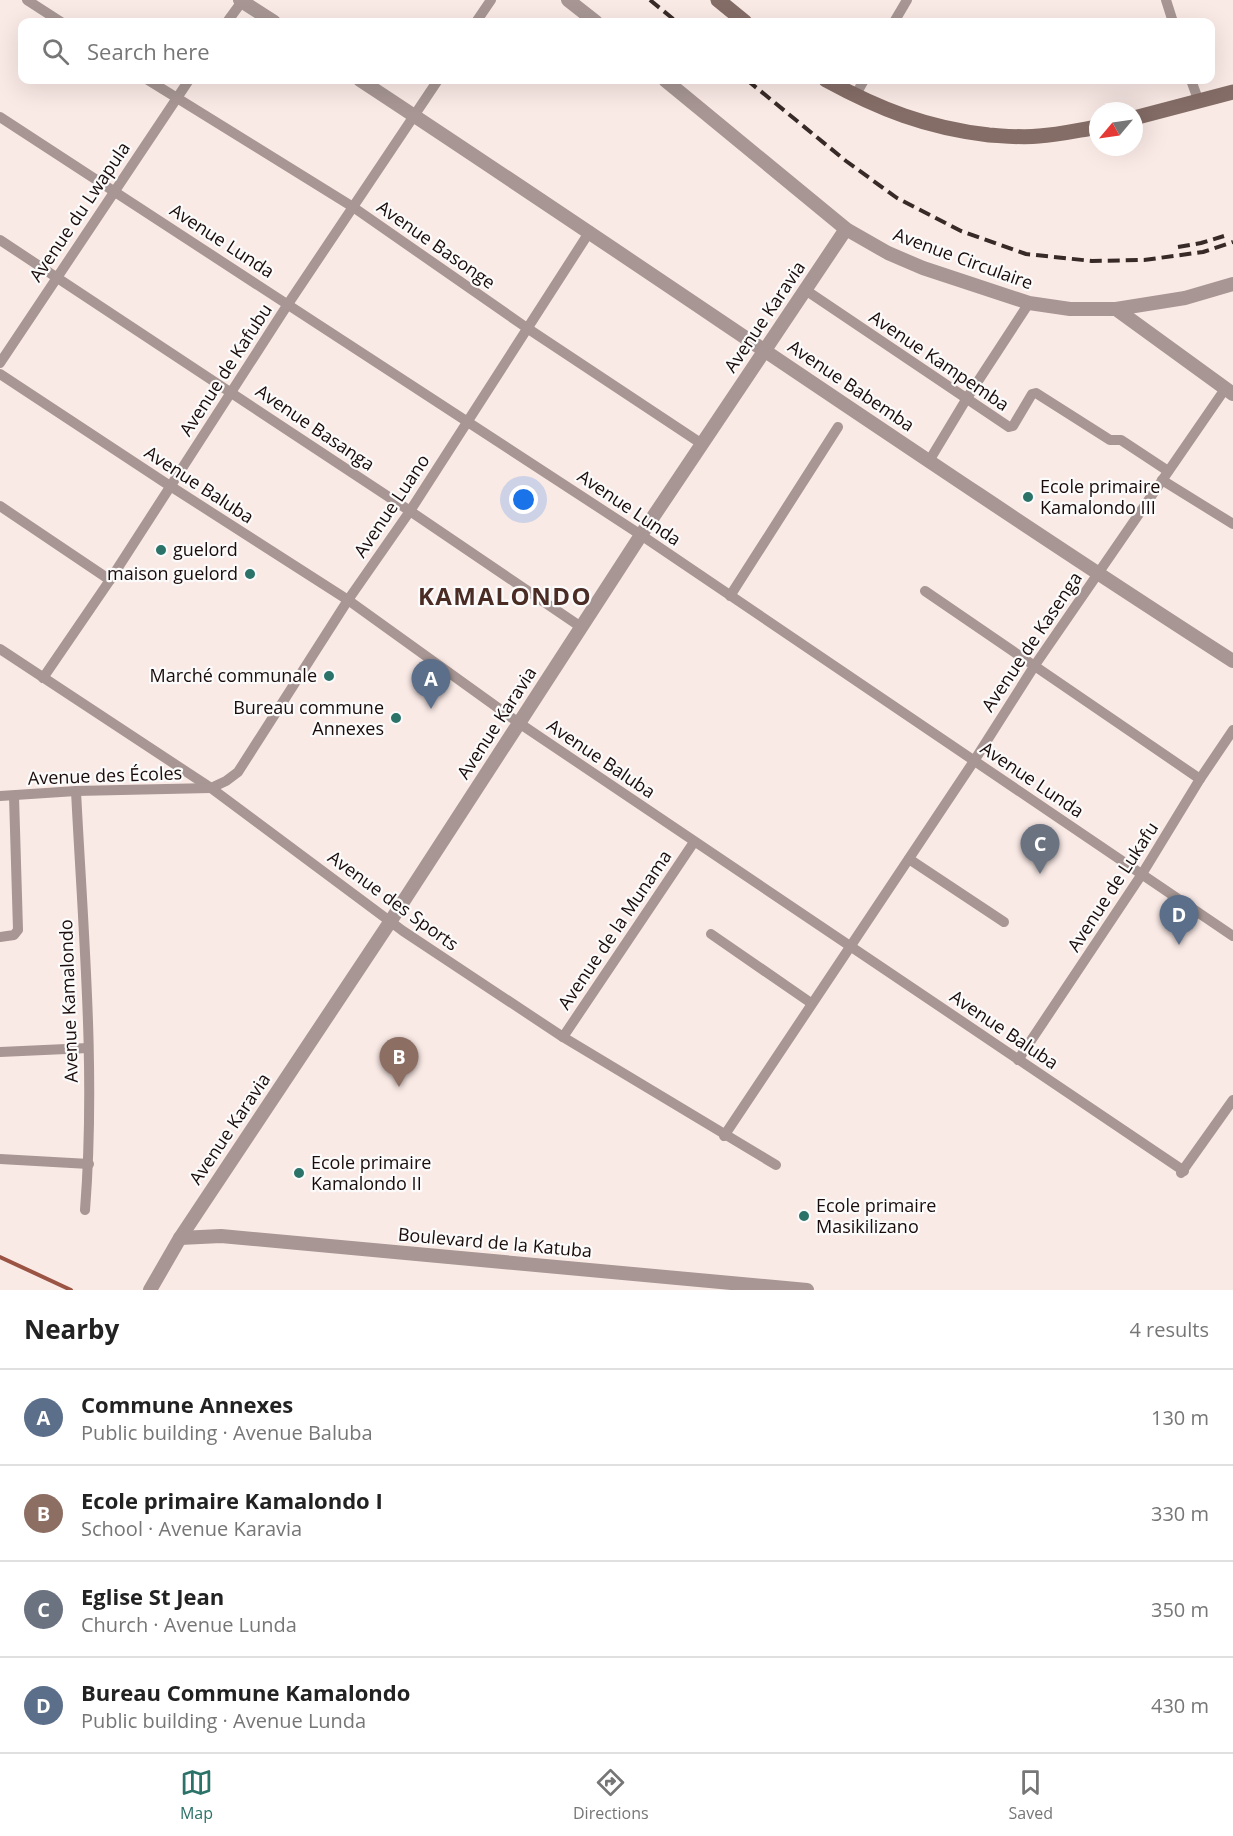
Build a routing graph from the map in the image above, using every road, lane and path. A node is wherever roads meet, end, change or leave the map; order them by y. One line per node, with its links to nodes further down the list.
1 (27, 0): 8 (street)
2 (242, 0): 9 (street); 10 (street)
3 (491, 0): 11 (street)
4 (568, 0): 12 (street)
5 (718, 0): 13 (main road)
6 (907, 0): 14 (street)
7 (1166, 0): 15 (street)
8 (55, 18)
9 (230, 18)
10 (268, 18)
11 (479, 18)
12 (591, 18)
13 (740, 18)
14 (896, 18)
15 (1172, 18)
16 (154, 84): 26 (street, Avenue Basonge)
17 (186, 84): 26 (street, Avenue du Lwapula)
18 (366, 84): 28 (street, Avenue Babemba)
19 (435, 84): 28 (street, Avenue de Kafubu)
20 (670, 84): 34 (street, Avenue Circulaire)
21 (833, 84): 25 (main road)
22 (862, 84): 25 (street)
23 (1192, 84): 27 (street)
24 (1233, 92): 27 (main road)
25 (855, 96): 31 (main road)
26 (176, 98): 32 (street, Avenue du Lwapula); 33 (street, Avenue Basonge)
27 (1199, 102): 29 (main road)
28 (414, 115): 33 (street, Avenue de Kafubu); 35 (street, Avenue Babemba)
29 (1143, 116)
30 (0, 117): 32 (street, Avenue Lunda)
31 (1089, 128)
32 (113, 190): 37 (street, Avenue du Lwapula); 41 (street, Avenue Lunda)
33 (353, 207): 41 (street, Avenue de Kafubu); 43 (street, Avenue Basonge)
34 (846, 229): 39 (street, Avenue Karavia); 40 (street, Avenue Circulaire)
35 (590, 231): 43 (street, Avenue Luano); 44 (street, Avenue Babemba)
36 (0, 240): 37 (street, Avenue Basanga)
37 (56, 277): 45 (street, Avenue du Lwapula); 48 (street, Avenue Basanga)
38 (1233, 285): 42 (street, Avenue Circulaire)
39 (804, 290): 44 (street, Avenue Karavia); 49 (street, Avenue Kampemba)
40 (1029, 303): 42 (street, Avenue Circulaire); 49 (street)
41 (288, 304): 48 (street, Avenue de Kafubu); 50 (street, Avenue Lunda)
42 (1116, 309): 47 (street)
43 (527, 328): 50 (street, Avenue Luano); 52 (street, Avenue Basonge)
44 (764, 350): 52 (street, Avenue Karavia); 53 (street, Avenue Babemba)
45 (0, 363)
46 (0, 374): 55 (street, Avenue Baluba)
47 (1229, 391): 54 (street, Avenue de Kasenga)
48 (232, 393): 55 (street, Avenue de Kafubu); 57 (street, Avenue Basanga)
49 (967, 398): 53 (street); 54 (street, Avenue Kampemba)
50 (467, 421): 57 (street, Avenue Luano); 59 (street, Avenue Lunda)
51 (838, 427): 63 (street)
52 (702, 444): 59 (street, Avenue Karavia)
53 (929, 460): 60 (street, Avenue Babemba)
54 (1165, 475): 58 (street, Avenue Kampemba); 60 (street, Avenue de Kasenga)
55 (171, 486): 61 (street, Avenue de Kafubu); 64 (street, Avenue Baluba)
56 (0, 506): 61 (street)
57 (410, 511): 64 (street, Avenue Luano); 65 (street, Avenue Basanga)
58 (1233, 524)
59 (640, 535): 63 (street, Avenue Lunda); 65 (street, Avenue Karavia)
60 (1097, 574): 67 (street, Avenue Babemba); 68 (street, Avenue de Kasenga)
61 (110, 580): 69 (street, Avenue de Kafubu)
62 (925, 591): 68 (street)
63 (730, 596): 72 (street, Avenue Lunda)
64 (348, 600): 70 (street, Avenue Baluba); 74 (street, Avenue Luano)
65 (581, 627): 70 (street, Avenue Karavia)
66 (0, 649): 69 (street, Avenue des Sports)
67 (1233, 661)
68 (1035, 665): 72 (street, Avenue de Kasenga); 73 (street)
69 (43, 678): 74 (street, Avenue des Sports)
70 (519, 723): 78 (street, Avenue Baluba); 81 (street, Avenue Karavia)
71 (1233, 730): 73 (street, Avenue de Lukafu)
72 (974, 760): 79 (street, Avenue de Kasenga); 80 (street, Avenue Lunda)
73 (1200, 779): 80 (street, Avenue de Lukafu)
74 (211, 788): 75 (street, Avenue des Écoles); 81 (street, Avenue des Sports)
75 (76, 791): 77 (street, Avenue des Écoles); 89 (street, Avenue Kamalondo)
76 (0, 796): 77 (street, Avenue des Écoles)
77 (14, 796): 85 (street)
78 (694, 842): 86 (street, Avenue Baluba); 88 (street, Avenue de la Munama)
79 (909, 859): 82 (street); 86 (street, Avenue de Kasenga)
80 (1142, 874): 84 (street, Avenue Lunda); 91 (street, Avenue de Lukafu)
81 (390, 922): 88 (street, Avenue des Sports); 98 (street, Avenue Karavia)
82 (1004, 922)
83 (711, 934): 87 (street)
84 (1233, 936)
85 (0, 937)
86 (850, 946): 87 (street, Avenue de Kasenga); 91 (street, Avenue Baluba)
87 (811, 1003): 93 (street, Avenue de Kasenga)
88 (563, 1037): 93 (street, Avenue des Sports)
89 (88, 1048): 90 (street); 95 (street, Avenue Kamalondo)
90 (0, 1052)
91 (1018, 1060): 92 (street, Avenue Baluba)
92 (1233, 1100)
93 (724, 1136): 96 (street, Avenue des Sports)
94 (0, 1159): 95 (street)
95 (89, 1164): 97 (street, Avenue Kamalondo)
96 (776, 1165)
97 (86, 1210)
98 (180, 1238): 99 (street, Avenue Karavia); 100 (street, Boulevard de la Katuba)
99 (150, 1290)
100 (807, 1290)

